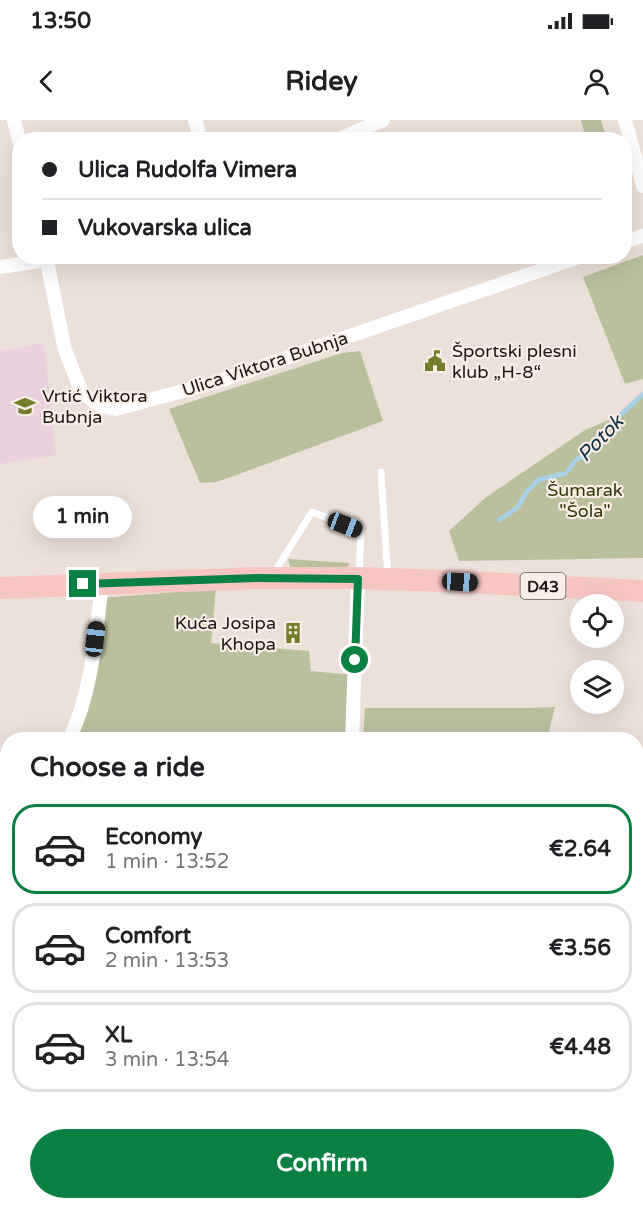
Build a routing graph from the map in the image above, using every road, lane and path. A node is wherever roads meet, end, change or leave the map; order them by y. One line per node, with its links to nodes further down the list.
1 (383, 120): 2 (street)
2 (355, 132)
3 (632, 146): 4 (street)
4 (643, 186)
5 (15, 264): 8 (street)
6 (47, 264): 7 (street, Ulica Viktora Bubnja)
7 (559, 264)
8 (0, 267)
9 (381, 472): 12 (lane)
10 (270, 579): 11 (main road, D43); 11 (lane); 13 (main road, D43)
11 (358, 579): 12 (main road, D43); 17 (street)
12 (388, 579): 15 (main road, D43)
13 (102, 583): 14 (main road, D43); 16 (street)
14 (0, 588)
15 (643, 591)
16 (72, 732)
17 (352, 732)

